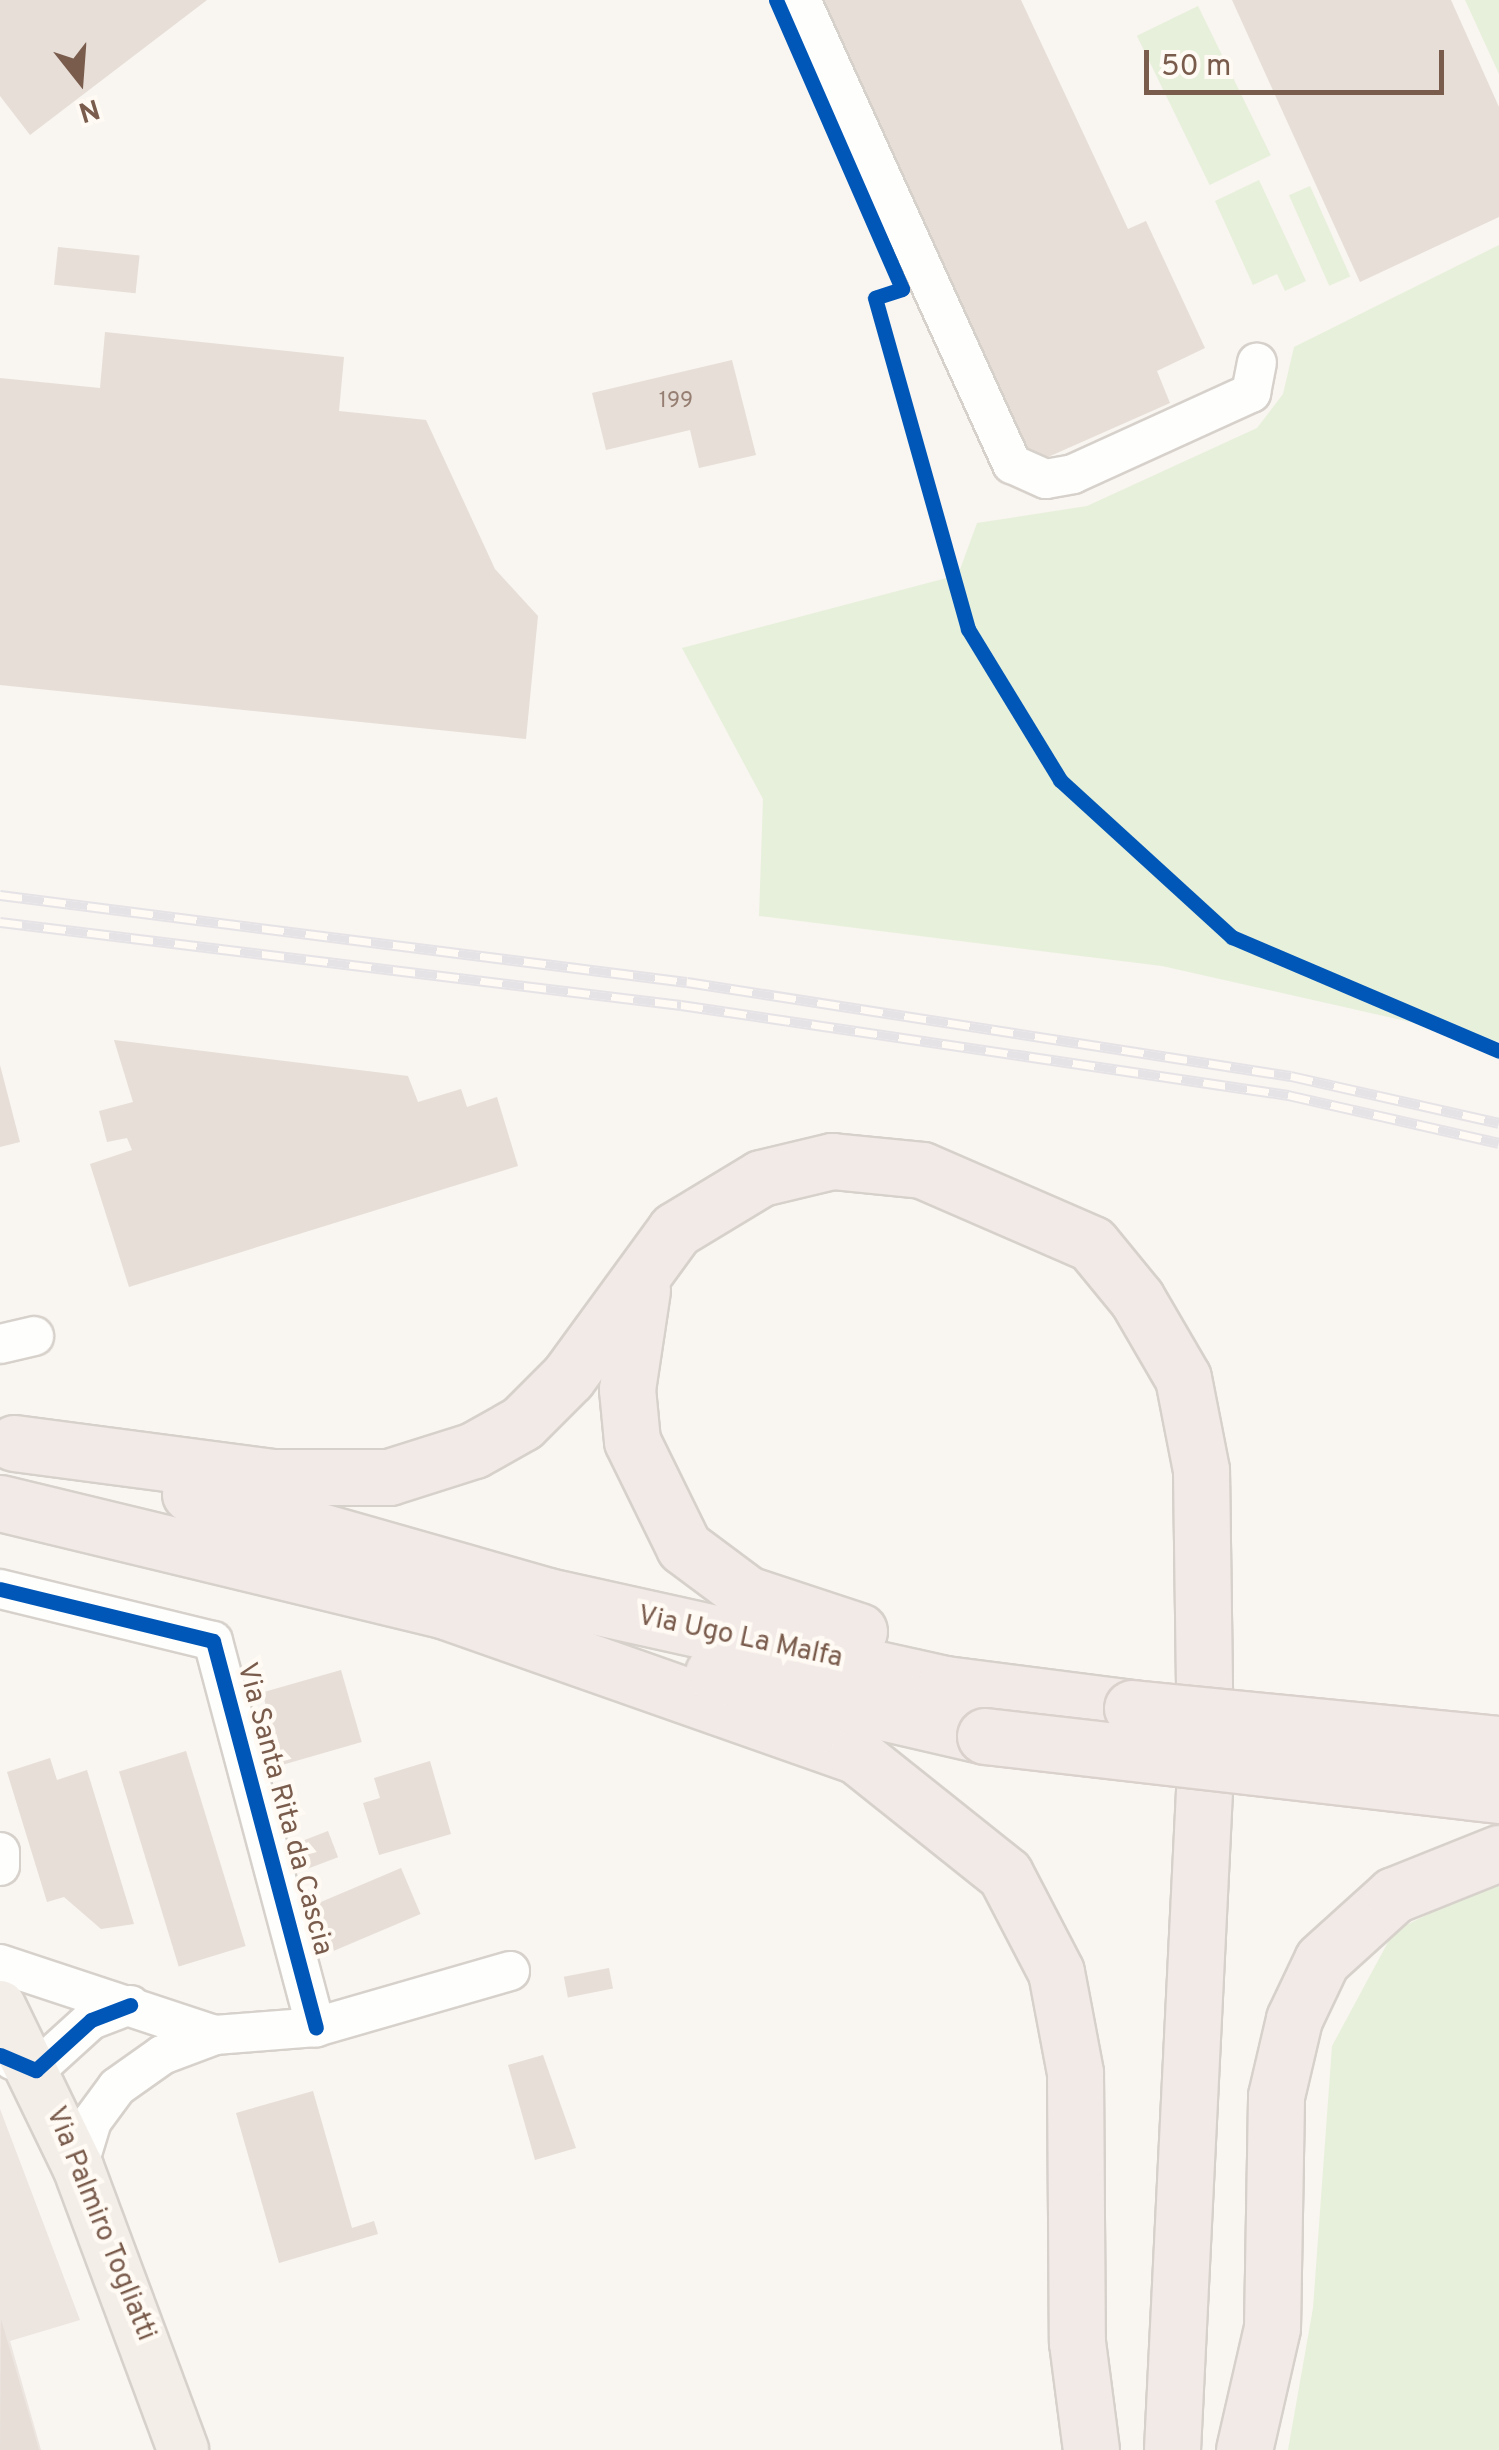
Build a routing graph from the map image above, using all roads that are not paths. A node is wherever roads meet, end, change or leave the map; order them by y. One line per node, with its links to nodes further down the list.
1 (800, 0): 2 (street)
2 (1257, 364)
3 (643, 1282): 4 (highway); 8 (highway); 24 (highway)
4 (7, 1441): 8 (highway, Via Ugo La Malfa)
5 (0, 1503): 7 (highway, Via Ugo La Malfa)
6 (0, 1588): 18 (street, Via Santa Rita da Cascia)
7 (440, 1609): 10 (highway, Via Ugo La Malfa, bridge); 23 (highway)
8 (1132, 1708): 9 (highway, Via Ugo La Malfa, bridge)
9 (1499, 1744)
10 (1499, 1795)
11 (0, 1852): 13 (street)
12 (1499, 1854): 25 (highway)
13 (0, 1866)
14 (0, 1964): 16 (street)
15 (510, 1971): 18 (street)
16 (130, 2005): 19 (street); 20 (street)
17 (0, 2006): 20 (main road, Via Palmiro Togliatti)
18 (316, 2028): 19 (street)
19 (215, 2034): 21 (street)
20 (18, 2063): 21 (main road, Via Palmiro Togliatti)
21 (78, 2167): 22 (main road, Via Palmiro Togliatti)
22 (183, 2450)
23 (1091, 2450)
24 (1172, 2450)
25 (1244, 2450)

